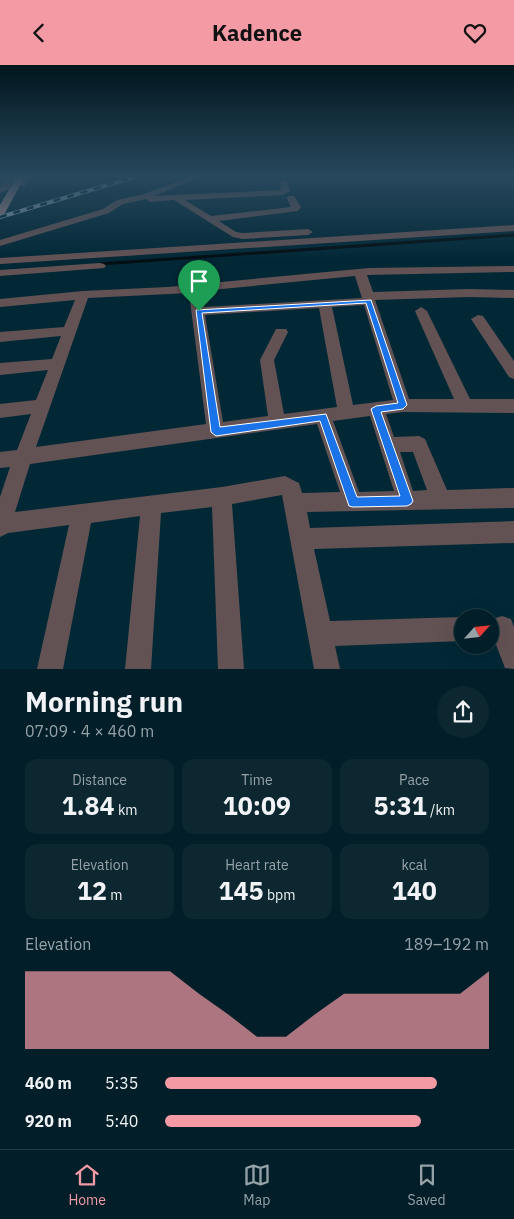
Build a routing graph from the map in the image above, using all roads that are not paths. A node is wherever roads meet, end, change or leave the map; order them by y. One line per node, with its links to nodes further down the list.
1 (118, 204): 7 (street)
2 (186, 204): 4 (street)
3 (295, 204): 4 (street)
4 (209, 219): 6 (street)
5 (514, 227): 8 (street)
6 (312, 232)
7 (0, 243)
8 (0, 261)
9 (100, 266): 12 (street)
10 (514, 269): 11 (street)
11 (360, 272): 13 (street); 16 (street)
12 (0, 273)
13 (195, 289): 15 (street); 19 (street)
14 (514, 294): 16 (street)
15 (83, 295): 17 (street); 22 (street)
16 (368, 298): 18 (street); 28 (street)
17 (0, 303)
18 (325, 304): 19 (street); 34 (street)
19 (199, 311): 37 (street)
20 (421, 311): 30 (street)
21 (478, 319): 27 (street)
22 (69, 331): 24 (street); 25 (street)
23 (281, 332): 36 (street)
24 (0, 337)
25 (57, 364): 26 (street); 29 (street)
26 (0, 369)
27 (514, 373)
28 (403, 405): 30 (street); 32 (street)
29 (42, 406): 33 (street); 39 (street)
30 (465, 406): 31 (street)
31 (514, 406)
32 (376, 409): 34 (street); 38 (street)
33 (0, 411)
34 (346, 413): 35 (street)
35 (323, 417): 36 (street); 45 (street)
36 (277, 423): 37 (street)
37 (216, 432): 39 (street)
38 (388, 445): 43 (street); 44 (street)
39 (23, 457): 40 (street); 49 (street)
40 (0, 460)
41 (222, 496): 46 (street); 47 (street); 58 (street)
42 (514, 498): 43 (street)
43 (441, 500): 44 (street)
44 (407, 501): 45 (street)
45 (353, 502): 46 (street)
46 (294, 503): 51 (street)
47 (151, 505): 48 (street); 57 (street)
48 (82, 514): 49 (street); 56 (street)
49 (0, 525)
50 (514, 532): 51 (street)
51 (302, 539): 54 (street)
52 (502, 628): 55 (street)
53 (454, 629): 54 (street)
54 (320, 634): 59 (street)
55 (514, 659)
56 (50, 669)
57 (138, 669)
58 (231, 669)
59 (327, 669)

